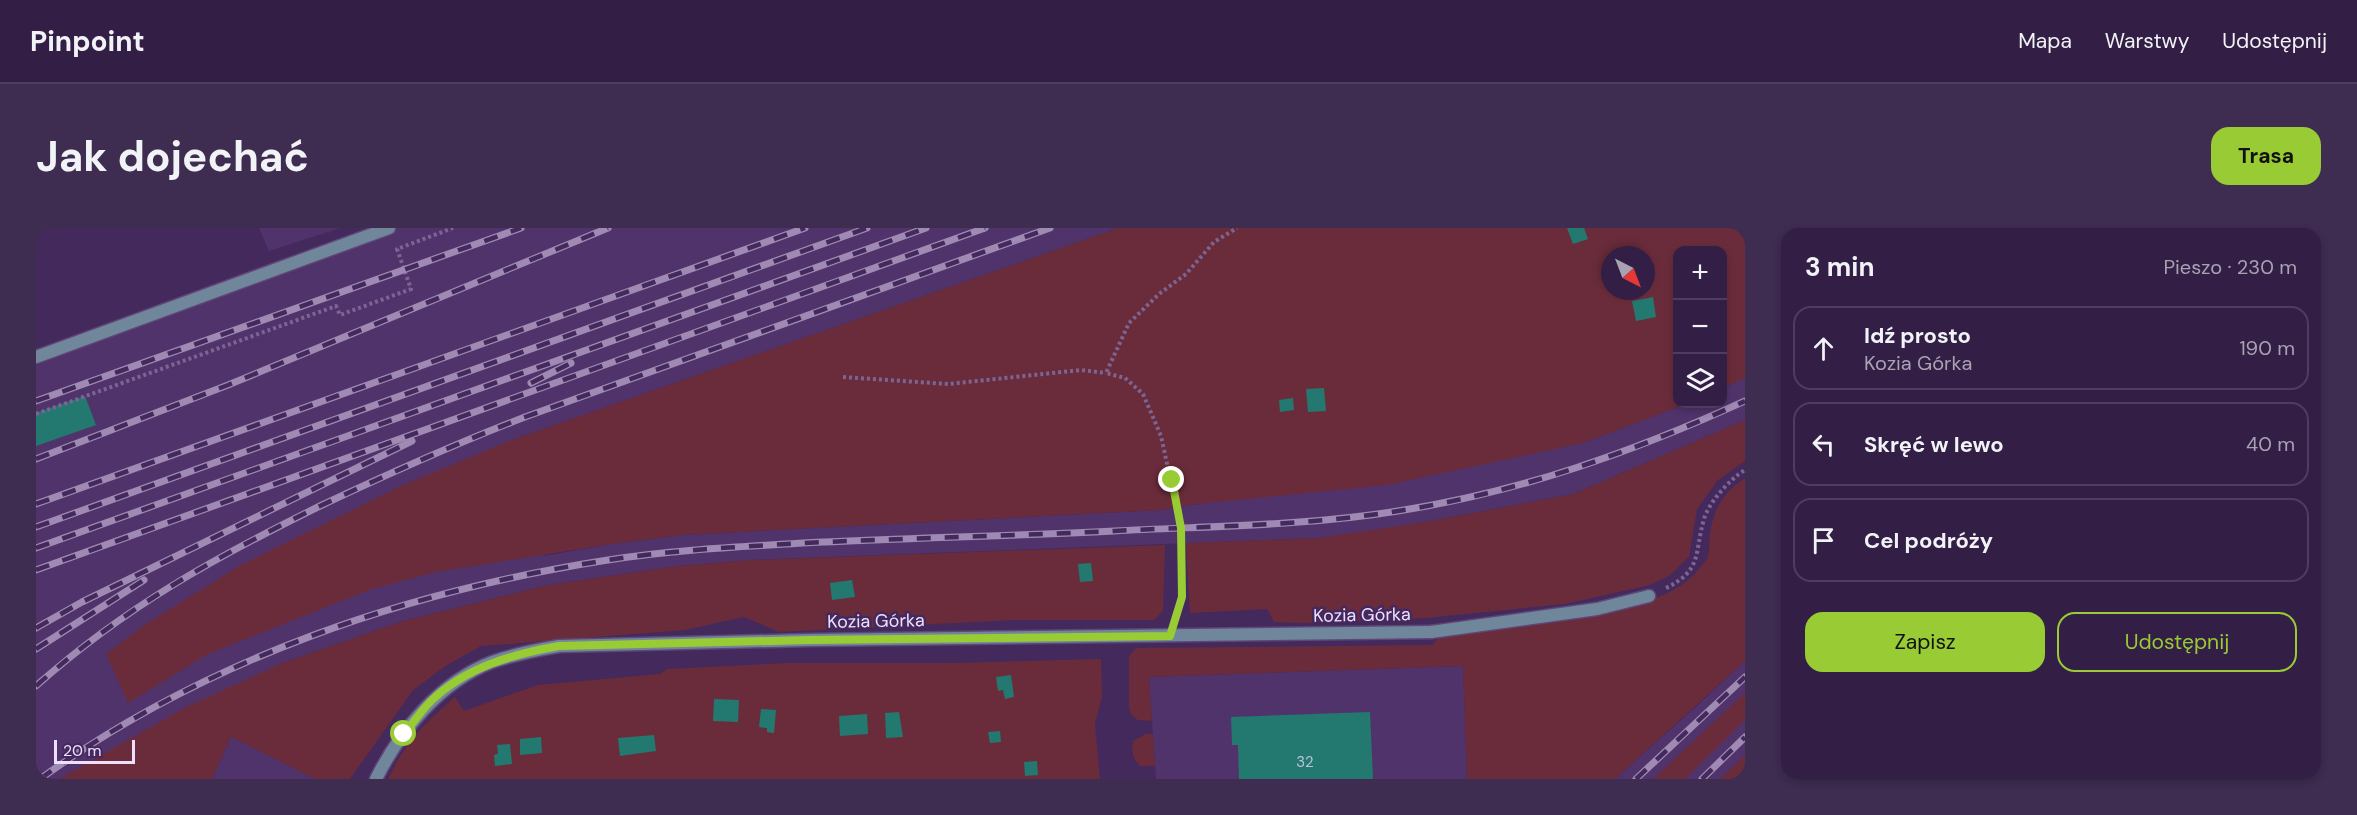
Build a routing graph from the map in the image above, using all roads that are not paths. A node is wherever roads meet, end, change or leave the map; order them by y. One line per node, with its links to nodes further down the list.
1 (389, 228): 2 (street)
2 (36, 357)
3 (1649, 596): 4 (street, Kozia Górka)
4 (376, 779)

